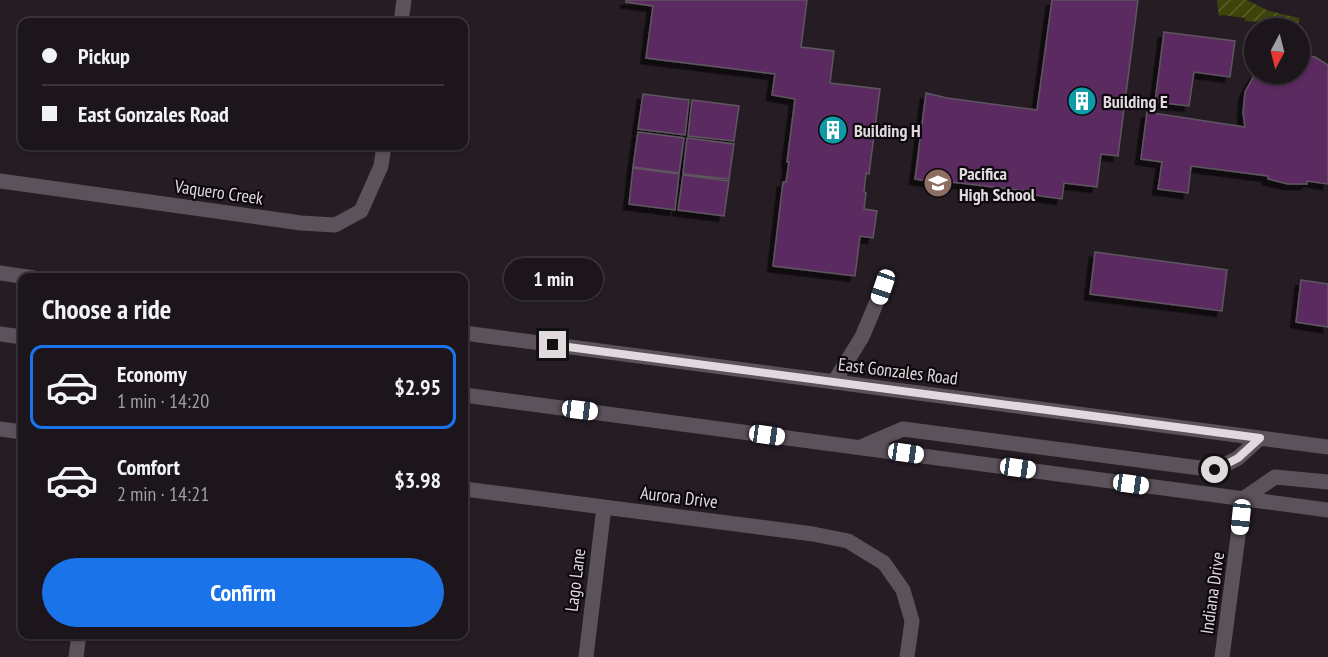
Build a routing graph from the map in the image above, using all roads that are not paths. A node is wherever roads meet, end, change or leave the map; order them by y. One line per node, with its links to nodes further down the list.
1 (404, 0): 2 (main road)
2 (402, 18)
3 (383, 150): 4 (main road, Vaquero Creek)
4 (0, 181)
5 (0, 273): 6 (main road)
6 (18, 276)
7 (883, 287): 11 (main road)
8 (0, 334): 10 (main road)
9 (468, 334): 11 (main road, East Gonzales Road)
10 (18, 336)
11 (834, 382): 15 (main road, East Gonzales Road)
12 (468, 396): 16 (main road)
13 (0, 429): 14 (main road)
14 (18, 431)
15 (1260, 438): 16 (main road); 17 (main road, East Gonzales Road)
16 (861, 447): 20 (main road)
17 (1328, 447)
18 (1328, 482): 20 (main road)
19 (468, 490): 21 (main road, Aurora Drive)
20 (1244, 499): 22 (main road); 27 (main road, Indiana Drive)
21 (604, 507): 25 (main road, Lago Lane); 26 (main road, Aurora Drive)
22 (1328, 510)
23 (78, 639): 24 (main road)
24 (76, 657)
25 (586, 657)
26 (907, 657)
27 (1222, 657)

